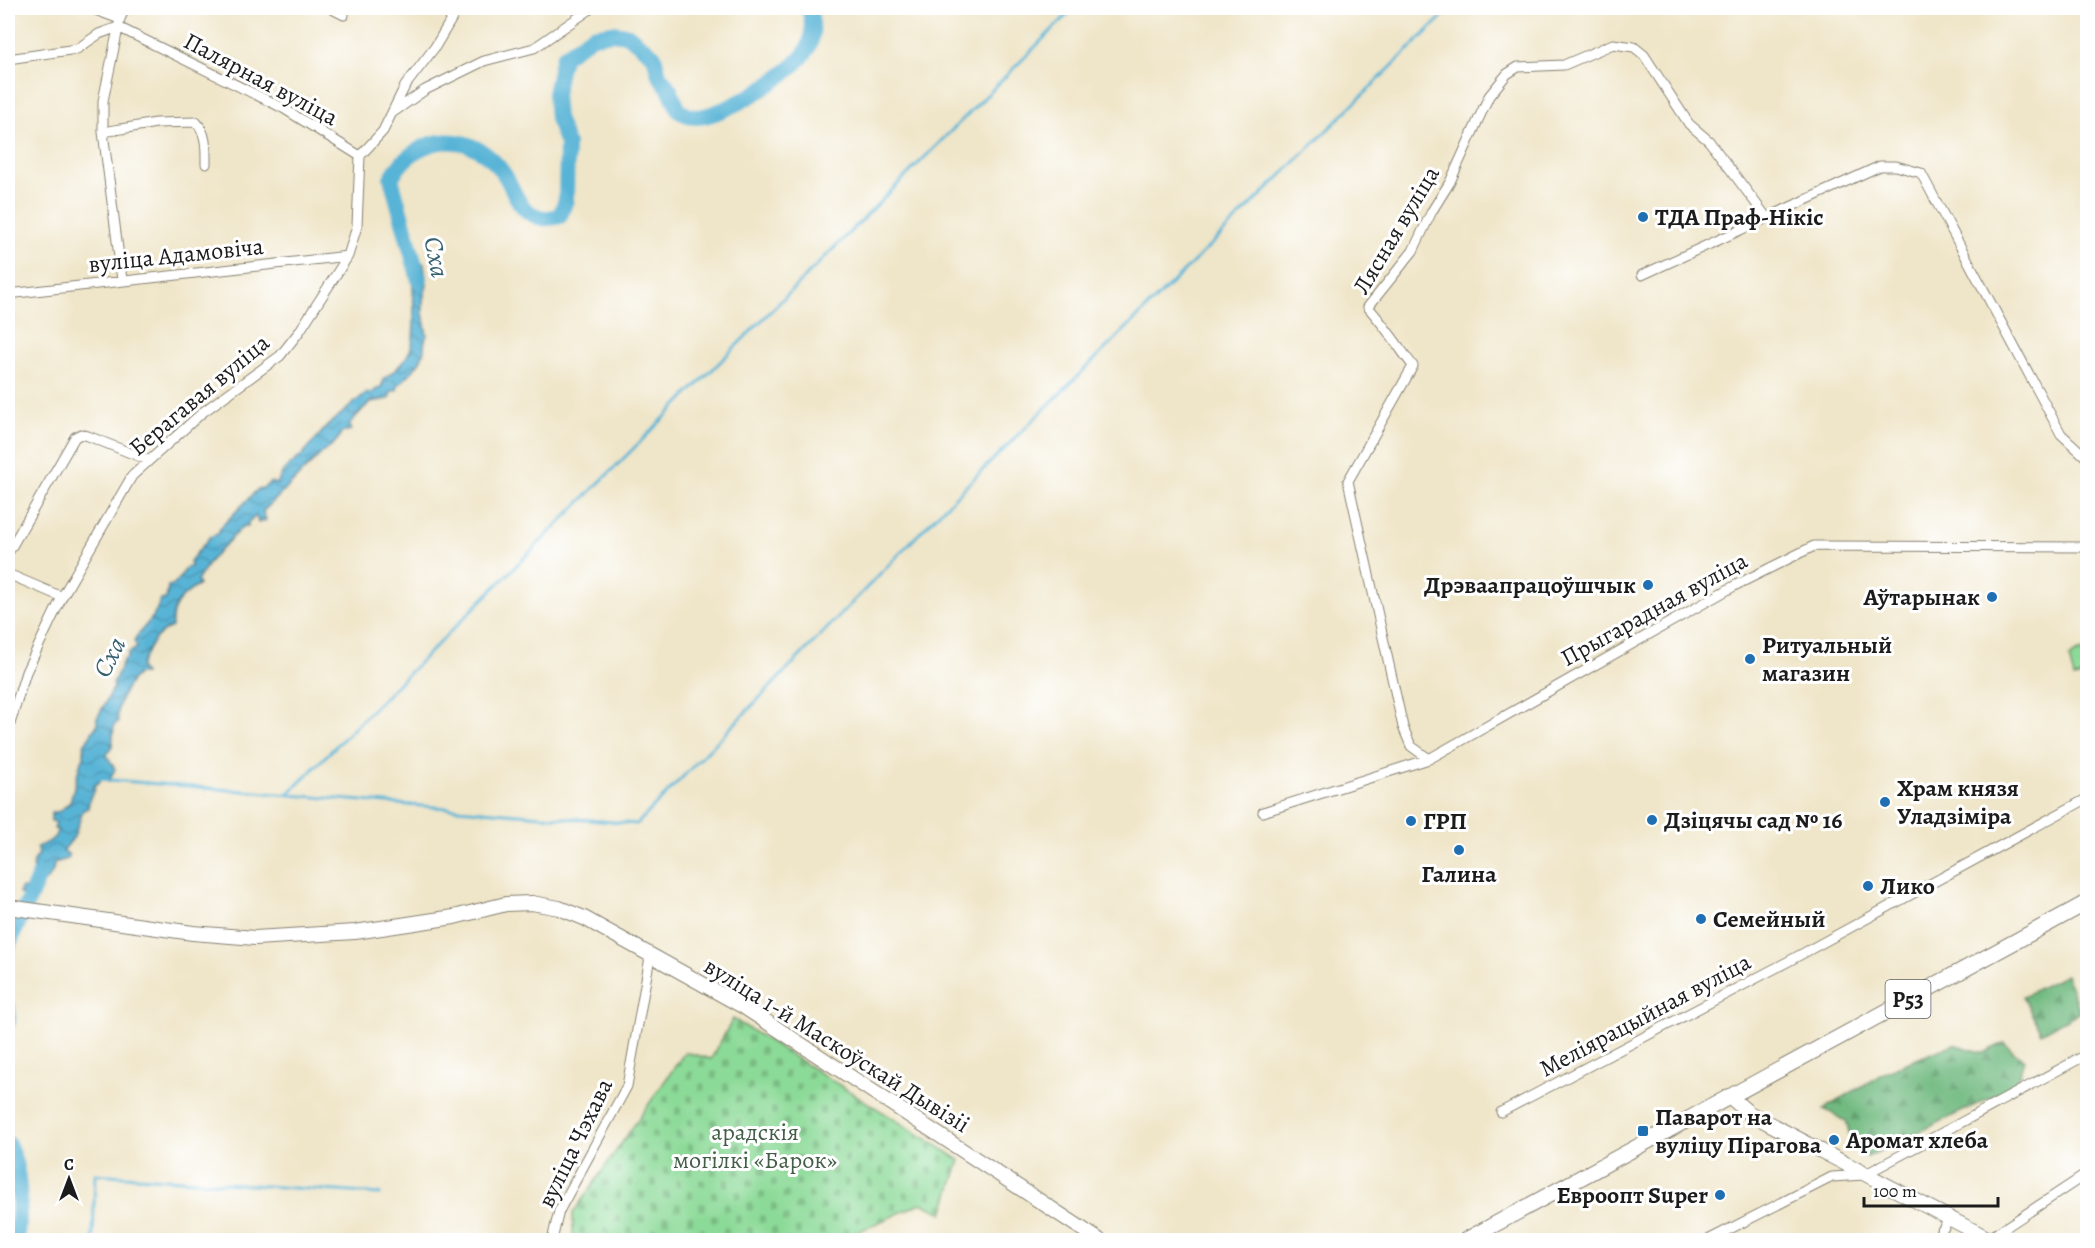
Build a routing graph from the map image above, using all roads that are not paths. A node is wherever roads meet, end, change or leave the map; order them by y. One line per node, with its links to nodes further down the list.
1 (90, 8): 7 (street, Палярная вуліца)
2 (125, 8): 7 (street)
3 (330, 8): 6 (street)
4 (458, 8): 9 (street)
5 (592, 8): 9 (street)
6 (344, 15)
7 (119, 23): 8 (street); 10 (street); 11 (street, Палярная вуліца)
8 (8, 59)
9 (392, 113): 11 (street)
10 (103, 132): 12 (street); 16 (street)
11 (360, 156): 14 (street, Берагавая вуліца)
12 (206, 164)
13 (1767, 218): 15 (street); 18 (street); 25 (street, Лясная вуліца)
14 (348, 256): 16 (street, вуліца Адамовіча); 19 (street, Берагавая вуліца)
15 (1642, 275)
16 (122, 280): 17 (street, вуліца Адамовіча)
17 (8, 294)
18 (2088, 459)
19 (148, 460): 21 (street); 23 (street, Берагавая вуліца)
20 (2088, 547): 25 (street, Прыгарадная вуліца)
21 (8, 553)
22 (8, 574): 23 (street)
23 (62, 597): 24 (street, Берагавая вуліца)
24 (8, 730)
25 (1429, 759): 27 (street, Прыгарадная вуліца)
26 (2088, 798): 33 (street, Меліярацыйная вуліца)
27 (1263, 812)
28 (2088, 902): 32 (main road, Р53)
29 (8, 907): 30 (street, вуліца 1-й Маскоўскай Дывізіі)
30 (650, 957): 37 (street, вуліца Чэхава); 38 (street, вуліца 1-й Маскоўскай Дывізіі)
31 (2088, 1054): 34 (street)
32 (1729, 1096): 34 (street); 39 (main road, Р53)
33 (1501, 1112)
34 (1864, 1175): 36 (street); 40 (street)
35 (2085, 1177): 42 (street)
36 (1949, 1219): 41 (street); 42 (street)
37 (552, 1240)
38 (1099, 1240)
39 (1466, 1240)
40 (1708, 1240)
41 (1936, 1240)
42 (1989, 1240)

